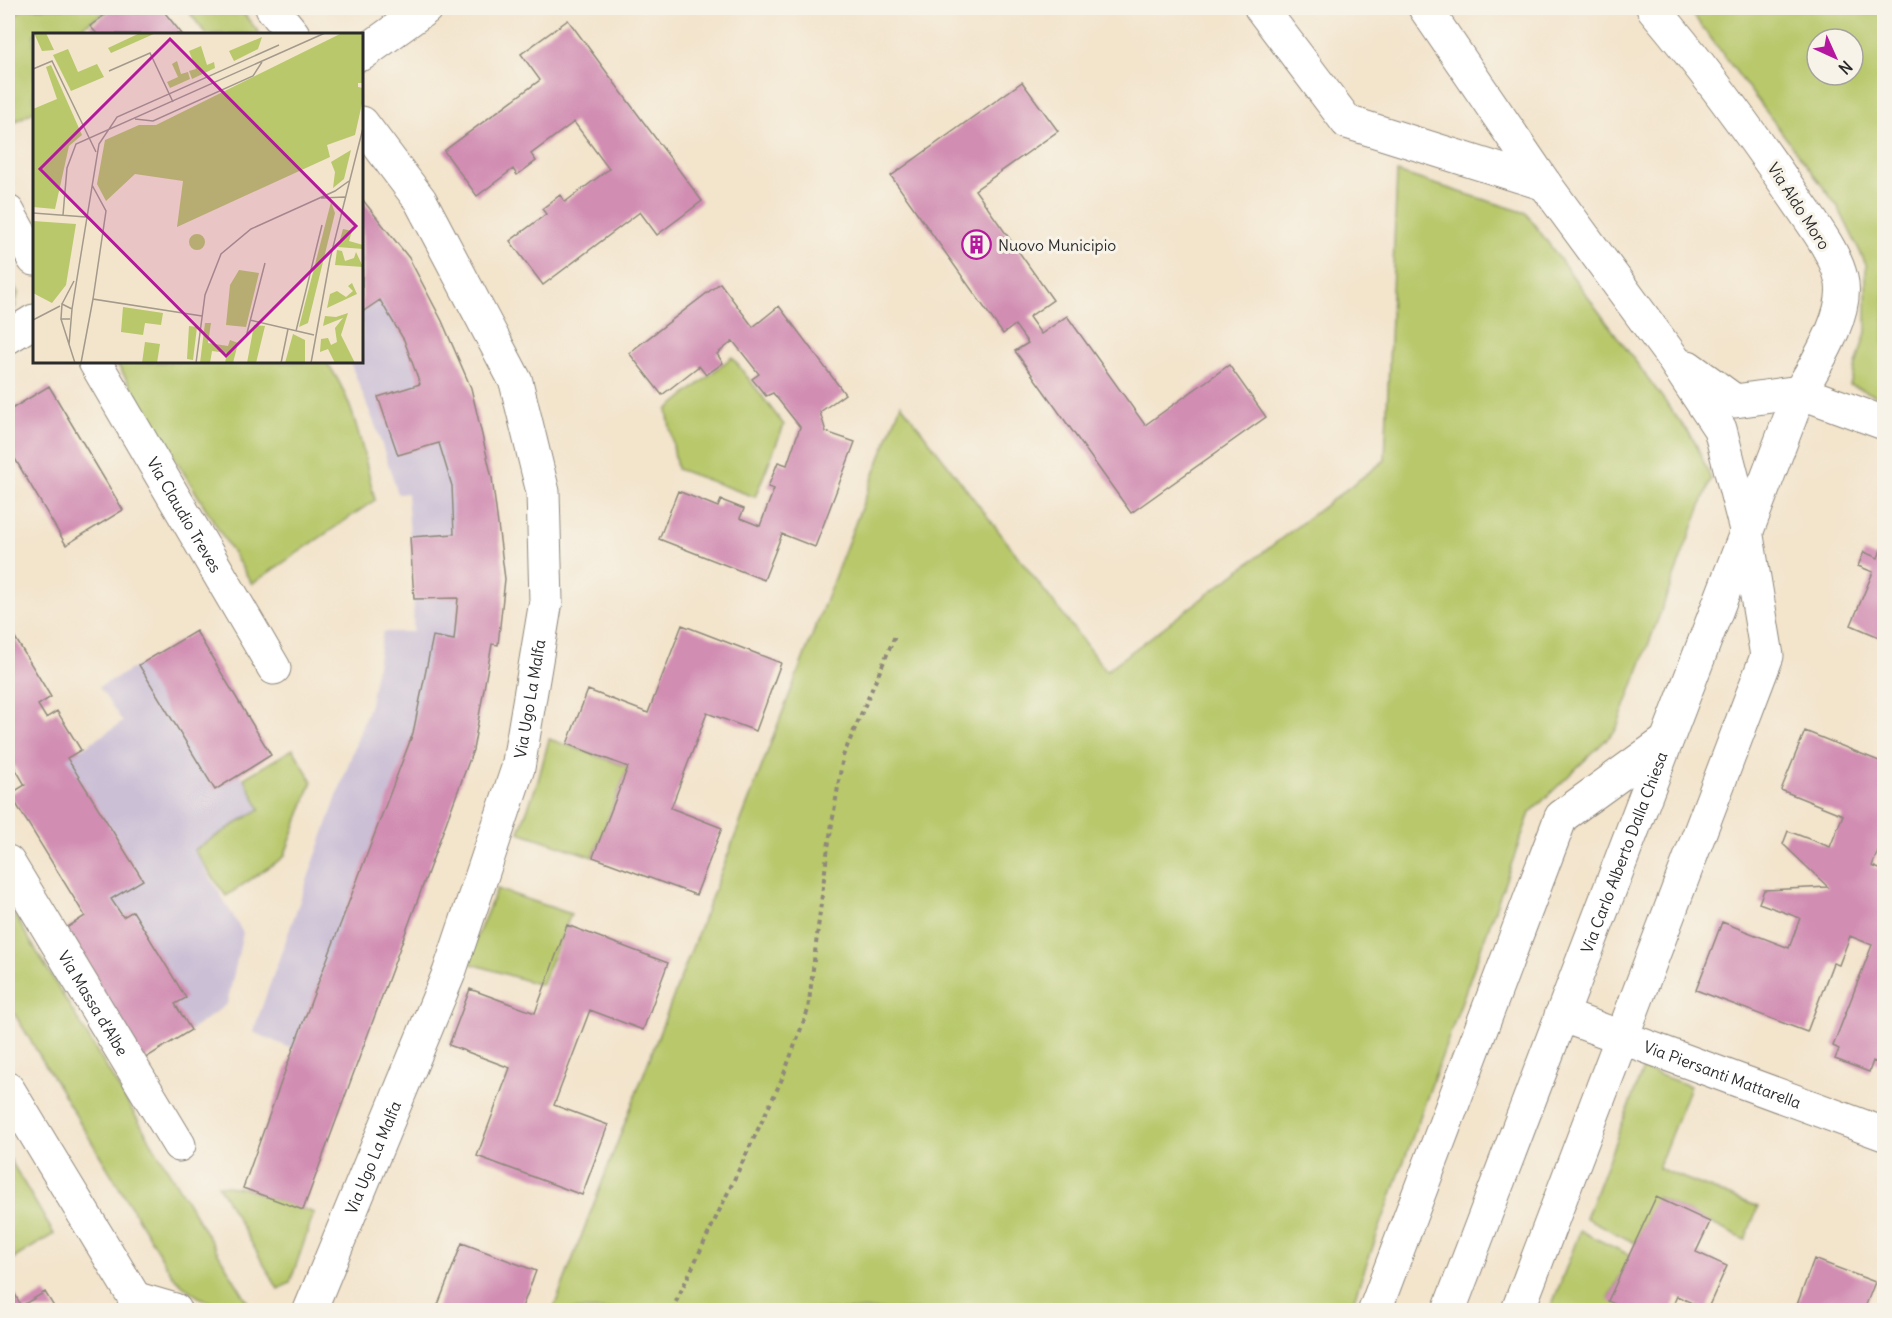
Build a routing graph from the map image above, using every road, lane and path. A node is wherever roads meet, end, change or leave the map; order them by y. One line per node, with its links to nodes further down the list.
1 (272, 8): 6 (street)
2 (426, 8): 7 (street)
3 (1261, 8): 9 (street)
4 (1425, 8): 9 (street)
5 (1653, 8): 16 (street, Via Aldo Moro)
6 (292, 33)
7 (363, 53)
8 (363, 124): 28 (street, Via Ugo La Malfa)
9 (1545, 184): 14 (street)
10 (8, 212): 11 (street)
11 (33, 257)
12 (33, 322): 13 (street)
13 (8, 337)
14 (1670, 354): 16 (street); 18 (street)
15 (96, 363): 20 (street, Via Claudio Treves)
16 (1800, 392): 17 (street); 18 (street, Via Carlo Alberto Dalla Chiesa)
17 (1884, 423)
18 (1746, 530): 21 (street, Via Carlo Alberto Dalla Chiesa); 24 (street)
19 (896, 636): 32 (path)
20 (274, 668)
21 (1666, 741): 23 (street, Via Carlo Alberto Dalla Chiesa); 33 (street)
22 (8, 862): 27 (street, Via Massa d'Albe)
23 (1561, 1015): 24 (street, Via Piersanti Mattarella); 34 (street, Via Carlo Alberto Dalla Chiesa)
24 (1624, 1036): 26 (street, Via Piersanti Mattarella); 35 (street)
25 (8, 1089): 29 (street)
26 (1884, 1134)
27 (179, 1145)
28 (315, 1297): 31 (street, Via Ugo La Malfa)
29 (138, 1304): 30 (street)
30 (175, 1311)
31 (284, 1311)
32 (672, 1311)
33 (1375, 1311)
34 (1449, 1311)
35 (1518, 1311)

